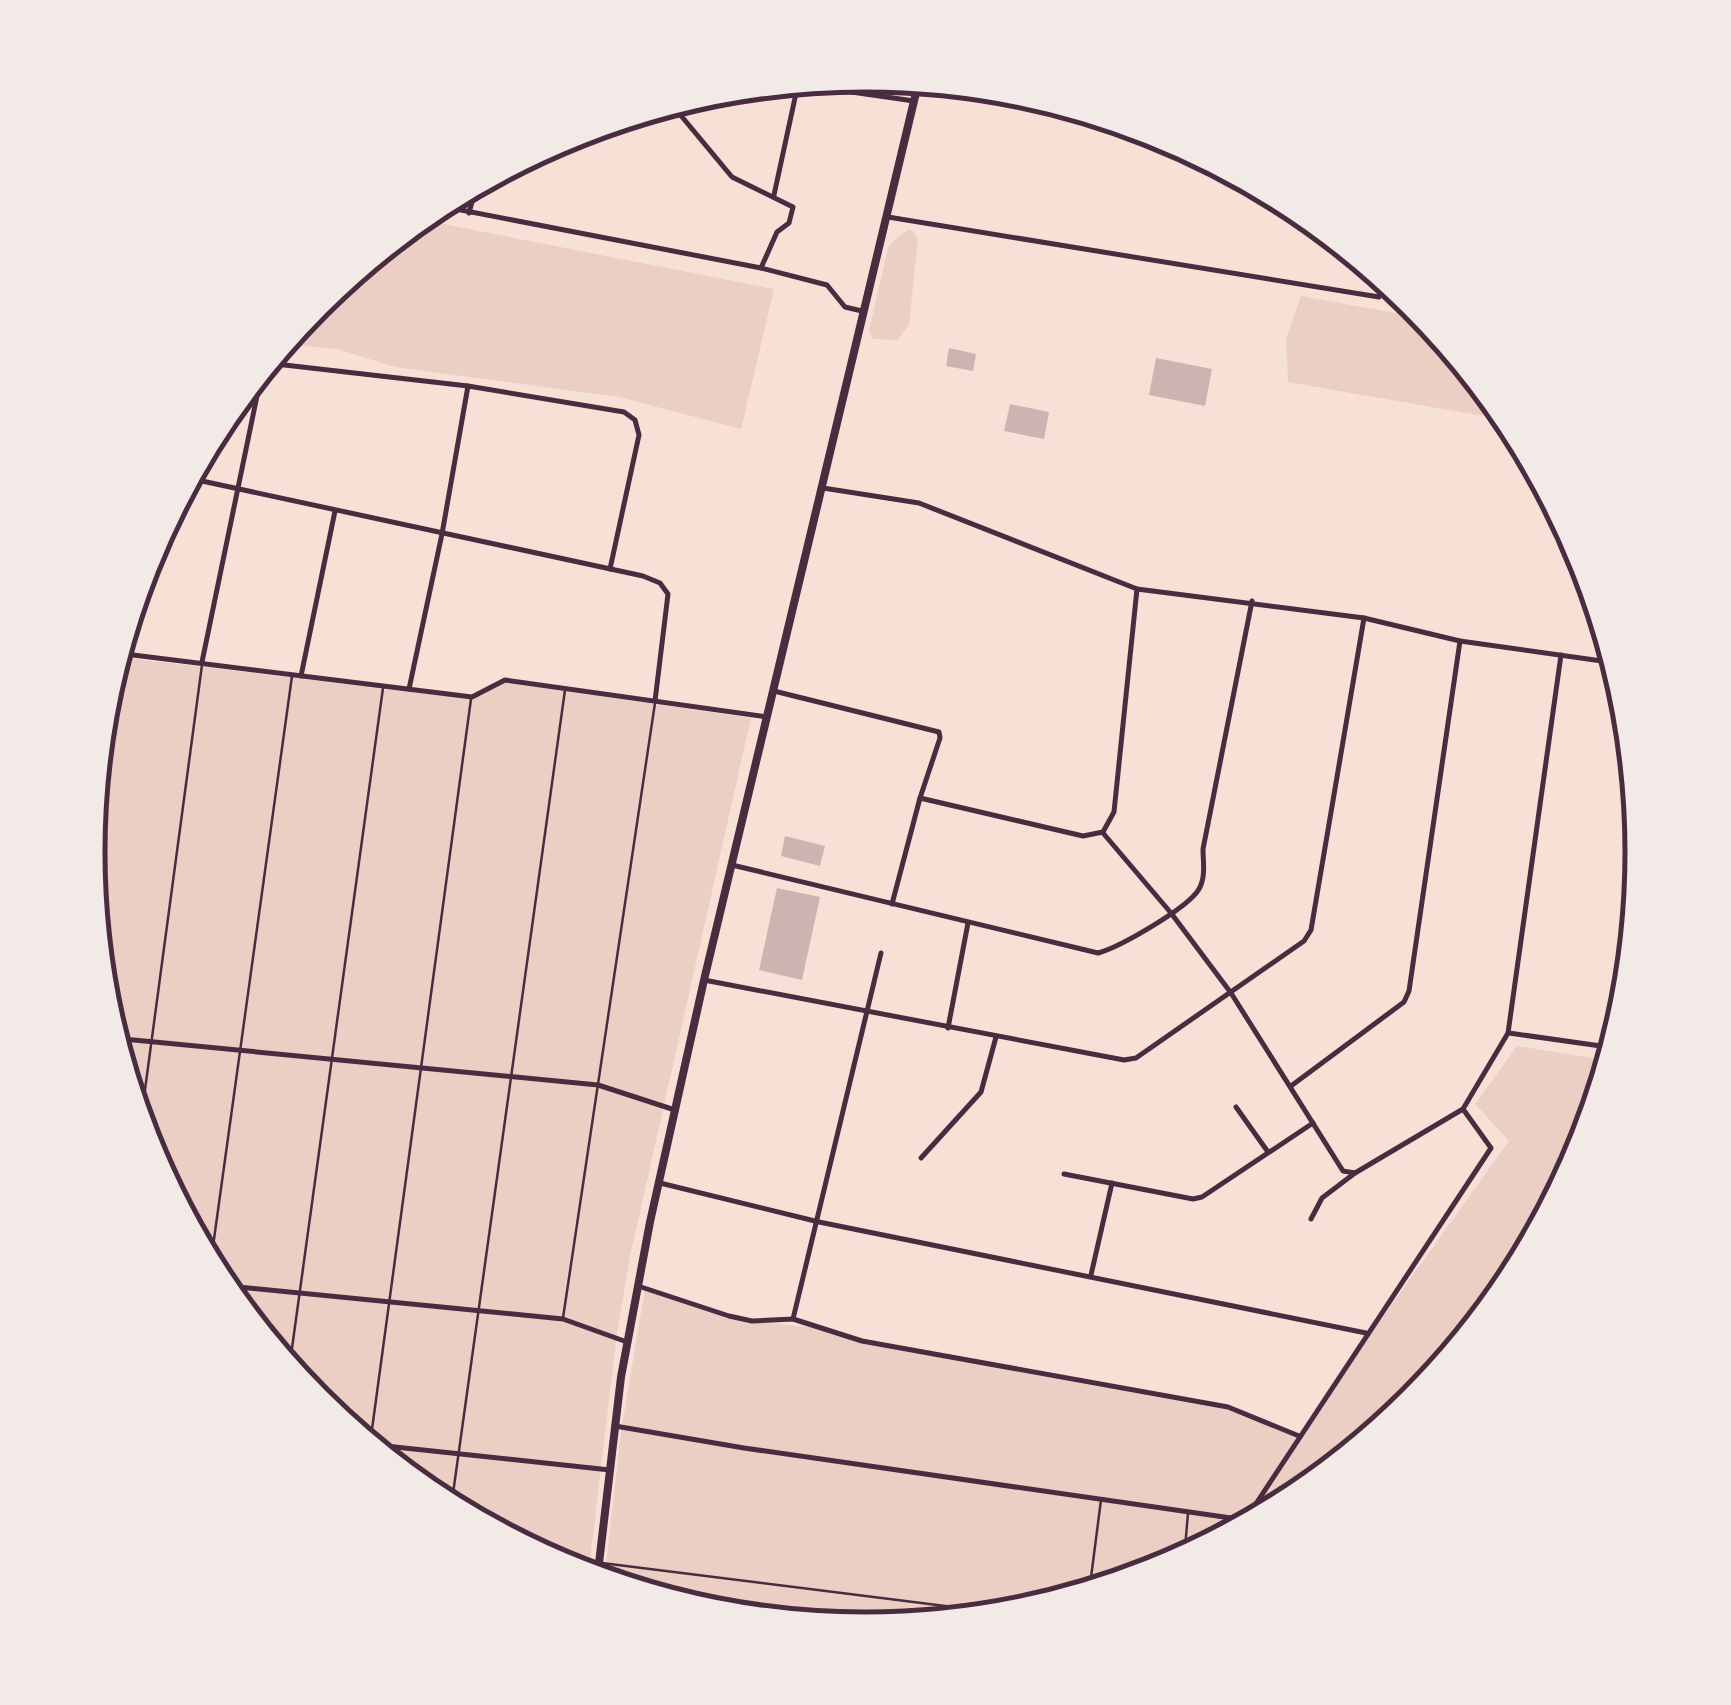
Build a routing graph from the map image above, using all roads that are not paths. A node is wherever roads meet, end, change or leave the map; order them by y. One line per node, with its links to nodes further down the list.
1 (853, 93): 4 (street)
2 (916, 94): 4 (main road)
3 (795, 96): 6 (street)
4 (914, 102): 10 (main road)
5 (681, 115): 6 (street)
6 (774, 195): 11 (street)
7 (472, 203): 9 (street)
8 (458, 211): 9 (street)
9 (469, 214): 11 (street)
10 (888, 217): 12 (street); 13 (main road)
11 (761, 268): 13 (street)
12 (1379, 297)
13 (865, 312): 18 (main road)
14 (282, 366): 15 (street)
15 (468, 386): 21 (street); 22 (street)
16 (258, 397): 19 (street)
17 (202, 481): 19 (street)
18 (822, 488): 23 (street); 36 (main road)
19 (238, 489): 20 (street); 30 (street)
20 (335, 510): 21 (street); 32 (street)
21 (442, 534): 22 (street); 35 (street)
22 (610, 569): 38 (street)
23 (1138, 588): 24 (street); 41 (street)
24 (1252, 601): 25 (street); 44 (street)
25 (1364, 618): 26 (street); 48 (street)
26 (1460, 640): 28 (street); 61 (street)
27 (131, 655): 30 (street)
28 (1561, 655): 29 (street); 51 (street)
29 (1601, 660)
30 (202, 664): 31 (street); 54 (lane)
31 (292, 675): 32 (street); 56 (lane)
32 (301, 676): 33 (street)
33 (383, 686): 35 (street); 57 (lane)
34 (566, 689): 37 (street); 38 (street); 59 (lane)
35 (408, 690): 37 (street)
36 (774, 691): 39 (main road); 40 (street)
37 (472, 698): 58 (lane)
38 (655, 701): 39 (street); 60 (lane)
39 (768, 717): 42 (main road)
40 (920, 798): 41 (street); 43 (street)
41 (1102, 832): 44 (street)
42 (732, 865): 43 (street); 47 (main road)
43 (892, 904): 45 (street)
44 (1171, 913): 45 (street); 48 (street)
45 (968, 922): 50 (street)
46 (881, 952): 49 (street)
47 (704, 980): 49 (street); 65 (main road)
48 (1232, 993): 52 (street); 61 (street)
49 (868, 1012): 50 (street); 74 (street)
50 (948, 1028): 52 (street)
51 (1508, 1033): 55 (street); 64 (street)
52 (996, 1037): 68 (street)
53 (129, 1040): 54 (street)
54 (151, 1042): 56 (street); 62 (lane)
55 (1601, 1046)
56 (240, 1050): 57 (street); 75 (lane)
57 (332, 1059): 58 (street); 79 (lane)
58 (421, 1068): 59 (street); 80 (lane)
59 (512, 1076): 60 (street); 81 (lane)
60 (598, 1085): 65 (street); 82 (lane)
61 (1291, 1086): 66 (street)
62 (144, 1092)
63 (1236, 1107): 67 (street)
64 (1463, 1108): 70 (street); 84 (street)
65 (675, 1110): 71 (main road)
66 (1314, 1122): 67 (street); 70 (street)
67 (1268, 1152): 72 (street)
68 (920, 1158)
69 (1064, 1174): 72 (street)
70 (1355, 1174): 73 (street)
71 (660, 1183): 74 (street); 77 (main road)
72 (1112, 1183): 76 (street)
73 (1311, 1219)
74 (819, 1222): 76 (street); 83 (street)
75 (214, 1242)
76 (1091, 1275): 84 (street)
77 (638, 1286): 83 (street); 85 (main road)
78 (242, 1287): 79 (street)
79 (300, 1293): 80 (street); 86 (lane)
80 (390, 1302): 81 (street); 88 (lane)
81 (480, 1311): 82 (street); 91 (lane)
82 (562, 1319): 85 (street)
83 (793, 1319): 89 (street)
84 (1366, 1333): 89 (street)
85 (627, 1342): 87 (main road)
86 (292, 1351)
87 (615, 1426): 92 (main road); 94 (street)
88 (371, 1430)
89 (1299, 1436): 95 (street)
90 (393, 1447): 91 (street)
91 (460, 1454): 92 (street); 93 (lane)
92 (610, 1470): 99 (main road)
93 (454, 1491)
94 (1101, 1499): 96 (street); 100 (lane)
95 (1254, 1506)
96 (1188, 1512): 97 (street); 98 (lane)
97 (1232, 1518)
98 (1186, 1542)
99 (599, 1562): 101 (lane)
100 (1091, 1578)
101 (954, 1607)

